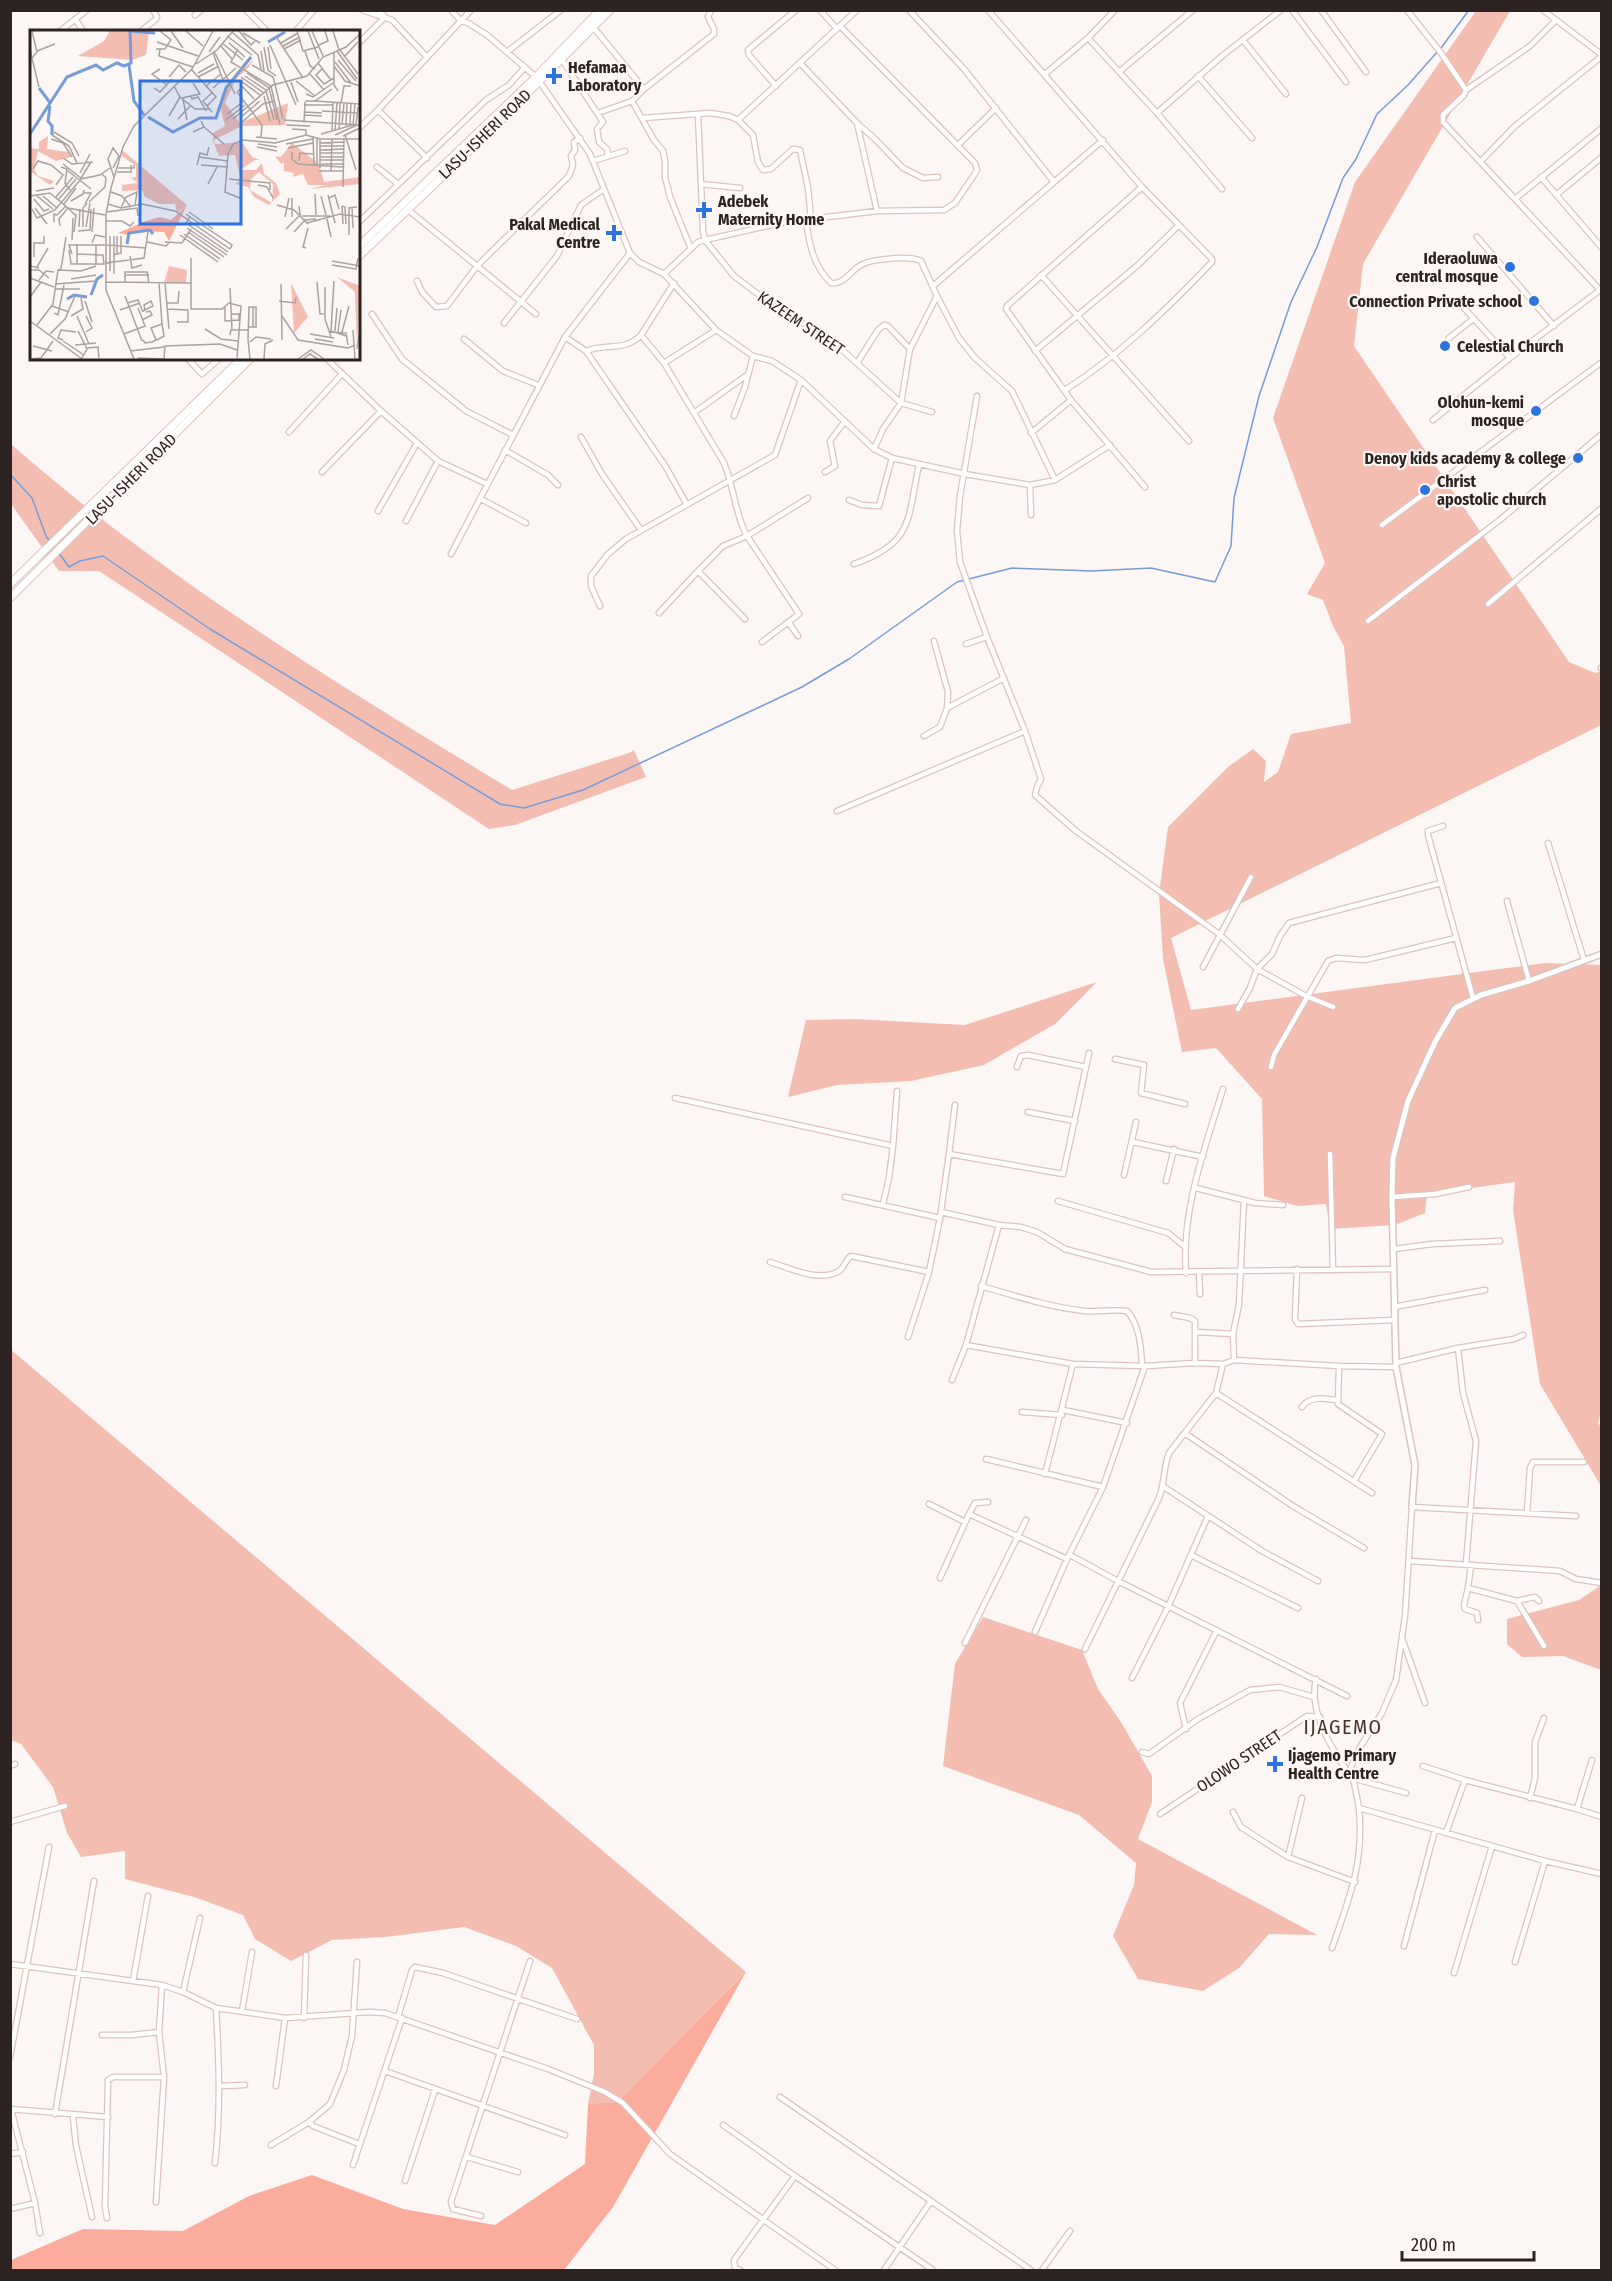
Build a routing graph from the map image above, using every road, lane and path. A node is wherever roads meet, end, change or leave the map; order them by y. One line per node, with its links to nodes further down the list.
1 (87, 10): 30 (street)
2 (153, 10): 37 (street)
3 (201, 10): 27 (street)
4 (246, 10): 38 (street)
5 (314, 10): 39 (street)
6 (362, 10): 28 (street)
7 (378, 10): 28 (street)
8 (451, 10): 32 (street)
9 (471, 10): 32 (street)
10 (561, 10): 44 (street)
11 (610, 10): 33 (main road, LASU-ISHERI ROAD)
12 (711, 10): 57 (street)
13 (796, 10): 56 (street)
14 (820, 10): 34 (street)
15 (857, 10): 34 (street)
16 (909, 10): 61 (street)
17 (988, 10): 52 (street)
18 (1115, 10): 41 (street)
19 (1268, 10): 29 (street)
20 (1281, 10): 29 (street)
21 (1292, 10): 55 (street)
22 (1321, 10): 51 (street)
23 (1407, 10): 58 (street)
24 (1543, 10): 31 (street)
25 (599, 11): 40 (main road, LASU-ISHERI ROAD)
26 (1189, 12): 50 (street)
27 (195, 15)
28 (385, 17): 43 (street); 46 (street)
29 (1270, 17): 42 (street)
30 (75, 20): 35 (street); 36 (street)
31 (1556, 20): 45 (street); 58 (street)
32 (461, 21): 44 (street); 46 (street)
33 (594, 28): 40 (main road, LASU-ISHERI ROAD); 57 (street)
34 (839, 28): 48 (street); 75 (street)
35 (62, 30)
36 (82, 30)
37 (142, 30)
38 (266, 30)
39 (296, 30)
40 (583, 33): 47 (main road, LASU-ISHERI ROAD); 54 (main road, LASU-ISHERI ROAD)
41 (1088, 38): 50 (street); 52 (street)
42 (1243, 40): 53 (street); 59 (street)
43 (360, 42)
44 (507, 52): 49 (street)
45 (1602, 55): 81 (street)
46 (427, 57): 62 (street)
47 (561, 58): 54 (main road, LASU-ISHERI ROAD); 63 (street)
48 (800, 63): 56 (street); 68 (street)
49 (525, 67): 54 (street); 78 (street)
50 (1120, 71): 64 (street)
51 (1366, 72)
52 (1046, 74): 74 (street)
53 (1198, 76): 64 (street); 73 (street)
54 (538, 79): 71 (main road, LASU-ISHERI ROAD); 72 (street)
55 (1347, 82)
56 (776, 86): 67 (street)
57 (644, 89): 60 (street)
58 (1466, 90): 81 (street)
59 (1286, 94)
60 (632, 101): 63 (street); 66 (street)
61 (996, 108): 75 (street); 85 (street)
62 (378, 110): 69 (street); 78 (street)
63 (598, 113): 77 (street)
64 (1157, 113): 91 (street)
65 (698, 114): 66 (street); 67 (street); 87 (street)
66 (643, 118): 103 (street)
67 (738, 120): 96 (street)
68 (857, 123): 83 (street); 95 (street)
69 (360, 127)
70 (1602, 128): 84 (street)
71 (482, 134): 94 (main road, LASU-ISHERI ROAD); 101 (main road, LASU-ISHERI ROAD)
72 (580, 138): 80 (street); 106 (street)
73 (1252, 138)
74 (1103, 141): 85 (street); 88 (street)
75 (958, 145): 95 (street)
76 (625, 151): 77 (street)
77 (608, 156): 80 (street)
78 (427, 158): 86 (street)
79 (1600, 160): 92 (street)
80 (593, 161): 90 (street)
81 (1481, 161): 93 (street)
82 (377, 167): 86 (street)
83 (938, 177)
84 (1541, 177): 92 (street); 93 (street)
85 (1054, 182): 111 (street)
86 (398, 184): 97 (street)
87 (701, 184): 89 (street); 100 (street)
88 (1142, 187): 98 (street); 108 (street)
89 (740, 188)
90 (604, 189): 104 (street); 114 (street)
91 (1222, 189)
92 (1556, 195): 102 (street)
93 (1515, 199): 112 (street)
94 (407, 209): 105 (main road, LASU-ISHERI ROAD); 106 (street)
95 (877, 211): 96 (street)
96 (809, 219): 100 (street); 111 (street)
97 (360, 221)
98 (1179, 225): 118 (street); 130 (street)
99 (1477, 237): 121 (street)
100 (705, 240): 103 (street); 140 (street, KAZEEM STREET)
101 (360, 244)
102 (1602, 248)
103 (690, 249): 107 (street)
104 (630, 253): 107 (street); 124 (street)
105 (360, 255)
106 (477, 266): 109 (street); 114 (street)
107 (664, 274): 110 (street)
108 (1041, 275): 118 (street); 129 (street)
109 (417, 281)
110 (674, 283): 122 (street); 123 (street)
111 (933, 286): 113 (street)
112 (1601, 291): 121 (street)
113 (937, 296): 127 (street); 156 (street)
114 (522, 302): 117 (street); 120 (street)
115 (1462, 306): 119 (street)
116 (372, 314): 157 (street)
117 (536, 315)
118 (1079, 315): 129 (street); 130 (street)
119 (1473, 319): 125 (street); 132 (street)
120 (504, 323)
121 (1554, 326): 132 (street)
122 (716, 330): 131 (street); 139 (street)
123 (641, 335): 128 (street); 139 (street)
124 (565, 337): 128 (street); 144 (street)
125 (1449, 338)
126 (464, 339): 144 (street)
127 (910, 349): 140 (street); 148 (street)
128 (586, 351): 180 (street)
129 (1035, 351): 145 (street)
130 (1112, 355): 145 (street); 160 (street)
131 (753, 356): 142 (street); 143 (street)
132 (1510, 358): 153 (street)
133 (189, 360): 134 (street)
134 (218, 360)
135 (240, 360): 192 (main road, LASU-ISHERI ROAD)
136 (249, 360): 193 (main road, LASU-ISHERI ROAD)
137 (328, 360): 141 (street)
138 (1602, 362): 186 (street)
139 (664, 363): 150 (street)
140 (857, 363): 148 (street, KAZEEM STREET)
141 (342, 374): 149 (street); 155 (street)
142 (747, 375): 150 (street); 152 (street)
143 (801, 380): 154 (street); 171 (street)
144 (538, 385): 157 (street)
145 (1065, 390): 147 (street)
146 (977, 396): 170 (street)
147 (1071, 400): 156 (street); 162 (street)
148 (901, 403): 151 (street); 163 (street)
149 (381, 411): 161 (street); 168 (street)
150 (695, 412): 171 (street)
151 (933, 412)
152 (734, 416)
153 (1433, 420)
154 (845, 421): 163 (street); 169 (street)
155 (289, 432)
156 (1031, 433): 172 (street)
157 (513, 435): 164 (street)
158 (1602, 435): 198 (street)
159 (581, 437): 187 (street)
160 (1189, 441)
161 (417, 443): 166 (street); 182 (street)
162 (1110, 445): 172 (street); 176 (street)
163 (874, 449): 165 (street)
164 (505, 450): 173 (street); 175 (street)
165 (892, 458): 167 (street); 179 (street)
166 (438, 461): 173 (street); 184 (street)
167 (919, 465): 170 (street); 190 (street)
168 (322, 472)
169 (825, 472)
170 (965, 474): 174 (street); 201 (street)
171 (731, 480): 180 (street); 188 (street)
172 (1055, 480): 174 (street)
173 (487, 484): 178 (street)
174 (1030, 485): 183 (street)
175 (558, 486)
176 (1145, 487)
177 (808, 498): 188 (street)
178 (482, 499): 185 (street); 189 (street)
179 (849, 500)
180 (687, 505): 187 (street)
181 (1602, 508): 194 (street)
182 (378, 511)
183 (1031, 515)
184 (406, 521)
185 (525, 523)
186 (1382, 525)
187 (641, 530): 195 (street)
188 (747, 536): 191 (street); 199 (street)
189 (451, 554)
190 (854, 564)
191 (698, 571): 196 (street); 197 (street)
192 (10, 584)
193 (10, 598)
194 (1488, 604)
195 (600, 606)
196 (659, 613)
197 (745, 619)
198 (1368, 621)
199 (789, 622): 200 (street); 203 (street)
200 (798, 636)
201 (987, 637): 204 (street); 205 (street)
202 (934, 641): 206 (street)
203 (762, 642)
204 (966, 644)
205 (1004, 678): 206 (street); 207 (street)
206 (947, 708): 208 (street)
207 (1025, 731): 209 (street); 215 (street)
208 (924, 736)
209 (837, 811)
210 (1443, 826): 213 (street)
211 (1548, 843): 218 (street)
212 (1251, 877): 215 (street)
213 (1441, 883): 216 (street); 220 (street)
214 (1507, 901): 221 (street)
215 (1219, 934): 219 (street); 220 (street)
216 (1456, 938): 222 (street); 223 (street)
217 (1602, 954): 218 (street)
218 (1584, 960): 221 (street)
219 (1203, 967)
220 (1257, 969): 222 (street); 225 (street)
221 (1529, 981): 223 (street)
222 (1306, 996): 224 (street); 230 (street)
223 (1473, 998): 250 (street)
224 (1333, 1007)
225 (1238, 1009)
226 (1089, 1053): 229 (street)
227 (1115, 1059): 234 (street)
228 (1017, 1067): 229 (street)
229 (1086, 1067): 237 (street)
230 (1271, 1067)
231 (1223, 1089): 244 (street)
232 (897, 1091): 240 (street)
233 (675, 1098): 240 (street)
234 (1185, 1104)
235 (955, 1105): 242 (street)
236 (1028, 1112): 237 (street)
237 (1076, 1120): 242 (street)
238 (1136, 1122): 239 (street)
239 (1133, 1142): 241 (street); 245 (street)
240 (893, 1146): 253 (street)
241 (1174, 1149): 244 (street); 246 (street)
242 (949, 1154): 255 (street)
243 (1330, 1154): 263 (street)
244 (1203, 1157): 248 (street)
245 (1124, 1175)
246 (1166, 1181)
247 (1468, 1187): 250 (street)
248 (1196, 1188): 251 (street); 258 (street)
249 (845, 1197): 253 (street)
250 (1392, 1197): 259 (street)
251 (1244, 1200): 254 (street); 264 (street)
252 (1058, 1201): 258 (street)
253 (883, 1204): 255 (street)
254 (1283, 1205)
255 (940, 1215): 256 (street); 265 (street)
256 (999, 1225): 267 (street); 268 (street)
257 (1500, 1240): 259 (street)
258 (1184, 1246): 267 (street)
259 (1394, 1249): 262 (street)
260 (770, 1262): 265 (street)
261 (1297, 1269): 263 (street); 264 (street); 273 (street)
262 (1394, 1269): 263 (street); 271 (street)
263 (1333, 1270)
264 (1241, 1271): 266 (street); 275 (street)
265 (929, 1272): 277 (street)
266 (1199, 1272): 267 (street); 270 (street)
267 (1186, 1273)
268 (981, 1286): 278 (street); 285 (street)
269 (1485, 1290): 271 (street)
270 (1200, 1294)
271 (1394, 1307): 273 (street)
272 (1174, 1315): 274 (street)
273 (1394, 1320): 284 (street)
274 (1196, 1332): 275 (street); 281 (street)
275 (1233, 1334): 280 (street)
276 (1523, 1335): 279 (street)
277 (908, 1337)
278 (966, 1345): 282 (street); 287 (street)
279 (1458, 1348): 284 (street); 305 (street)
280 (1234, 1360): 283 (street); 286 (street)
281 (1195, 1363): 283 (street); 285 (street)
282 (1073, 1364): 285 (street); 292 (street)
283 (1223, 1364): 288 (street)
284 (1396, 1365): 286 (street); 304 (street)
285 (1144, 1366): 293 (street)
286 (1339, 1366): 289 (street)
287 (952, 1380)
288 (1216, 1393): 294 (street); 298 (street)
289 (1337, 1400): 290 (street); 298 (street)
290 (1302, 1407)
291 (1022, 1412): 292 (street)
292 (1062, 1413): 293 (street); 297 (street)
293 (1126, 1423): 299 (street)
294 (1185, 1434): 300 (street); 313 (street)
295 (986, 1459): 297 (street)
296 (1584, 1462): 306 (street)
297 (1046, 1474): 299 (street)
298 (1354, 1481): 301 (street)
299 (1103, 1487): 315 (street)
300 (1164, 1487): 308 (street); 319 (street)
301 (1372, 1493)
302 (988, 1502): 307 (street)
303 (929, 1504): 311 (street)
304 (1412, 1508): 305 (street); 316 (street)
305 (1471, 1510): 306 (street); 317 (street)
306 (1527, 1513): 309 (street)
307 (969, 1514): 311 (street); 312 (street)
308 (1208, 1516): 314 (street); 320 (street)
309 (1576, 1516)
310 (1026, 1520): 312 (street)
311 (965, 1522): 318 (street)
312 (1019, 1535): 315 (street); 331 (street)
313 (1364, 1548)
314 (1191, 1555): 325 (street); 326 (street)
315 (1069, 1557): 319 (street); 329 (street)
316 (1410, 1561): 317 (street); 330 (street)
317 (1469, 1565): 321 (street); 322 (street)
318 (940, 1578)
319 (1118, 1581): 325 (street); 333 (street)
320 (1318, 1581)
321 (1602, 1583)
322 (1468, 1588): 323 (street); 327 (street)
323 (1517, 1601): 324 (street); 332 (street)
324 (1539, 1601)
325 (1168, 1607): 328 (street); 334 (street)
326 (1298, 1608)
327 (1478, 1620)
328 (1217, 1630): 335 (street); 341 (street)
329 (1035, 1632)
330 (1402, 1638): 338 (street); 345 (street)
331 (965, 1643)
332 (1544, 1646)
333 (1084, 1650)
334 (1132, 1678)
335 (1316, 1679): 336 (street); 337 (street)
336 (1347, 1696)
337 (1314, 1697): 339 (street); 341 (street)
338 (1425, 1703)
339 (1320, 1717): 345 (street); 354 (street, OLOWO STREET)
340 (1544, 1718): 349 (street)
341 (1186, 1729): 342 (street)
342 (1142, 1752)
343 (1592, 1760): 352 (street)
344 (1423, 1766): 346 (street)
345 (1352, 1778): 347 (street); 351 (street)
346 (1465, 1780): 349 (street); 358 (street)
347 (1406, 1793)
348 (1302, 1798): 361 (street)
349 (1530, 1798): 352 (street)
350 (65, 1806): 356 (street)
351 (1359, 1808): 357 (street); 365 (street)
352 (1577, 1809): 355 (street)
353 (1233, 1812): 361 (street)
354 (1160, 1814)
355 (1602, 1817)
356 (10, 1822)
357 (1435, 1830): 358 (street); 368 (street)
358 (1446, 1833): 359 (street)
359 (1492, 1846): 362 (street); 377 (street)
360 (49, 1847): 376 (street)
361 (1288, 1857): 365 (street)
362 (1545, 1861): 363 (street); 374 (street)
363 (1602, 1874)
364 (94, 1881): 378 (street)
365 (1354, 1882): 369 (street)
366 (148, 1896): 379 (street)
367 (200, 1918): 381 (street)
368 (1404, 1946)
369 (1332, 1948)
370 (252, 1952): 384 (street)
371 (306, 1955): 388 (street)
372 (531, 1961): 382 (street)
373 (357, 1962): 385 (street)
374 (1515, 1962)
375 (10, 1964): 376 (street)
376 (26, 1965): 378 (street); 393 (street)
377 (1454, 1973)
378 (78, 1974): 379 (street); 403 (street)
379 (133, 1981): 380 (street)
380 (162, 1985): 381 (street); 390 (street)
381 (183, 1992): 383 (street)
382 (517, 2000): 386 (street); 389 (street); 392 (street)
383 (216, 2008): 384 (street); 397 (street)
384 (242, 2011): 387 (street)
385 (354, 2013): 386 (street); 388 (street); 406 (street)
386 (400, 2017): 392 (street); 394 (street)
387 (285, 2018): 388 (street); 398 (street)
388 (304, 2018)
389 (577, 2019)
390 (159, 2032): 391 (street); 395 (street)
391 (102, 2035)
392 (500, 2053): 401 (street); 426 (street)
393 (10, 2057)
394 (385, 2071): 399 (street); 409 (street)
395 (164, 2077): 405 (street); 420 (street)
396 (245, 2085): 397 (street)
397 (220, 2086): 414 (street)
398 (276, 2086)
399 (435, 2090): 401 (street); 418 (street)
400 (780, 2097): 419 (street)
401 (484, 2106): 408 (street); 413 (street)
402 (11, 2109): 403 (street); 411 (street)
403 (55, 2114): 404 (street)
404 (73, 2116): 405 (street); 424 (street)
405 (108, 2117): 425 (street)
406 (309, 2122): 409 (street); 410 (street)
407 (723, 2124): 417 (street)
408 (566, 2135)
409 (359, 2144): 415 (street)
410 (271, 2145)
411 (23, 2152): 412 (street); 421 (street)
412 (10, 2154)
413 (467, 2157): 416 (street); 423 (street)
414 (215, 2163)
415 (353, 2166)
416 (518, 2172)
417 (795, 2176): 426 (street); 429 (street)
418 (405, 2181)
419 (931, 2201): 429 (street); 434 (street)
420 (156, 2202)
421 (35, 2203): 422 (street); 428 (street)
422 (10, 2209)
423 (481, 2216)
424 (92, 2217)
425 (107, 2218)
426 (764, 2221): 430 (street); 431 (street)
427 (1070, 2231): 435 (street)
428 (40, 2233)
429 (900, 2248): 432 (street); 433 (street)
430 (740, 2271)
431 (835, 2271)
432 (884, 2271)
433 (933, 2271)
434 (1031, 2271)
435 (1042, 2271)

